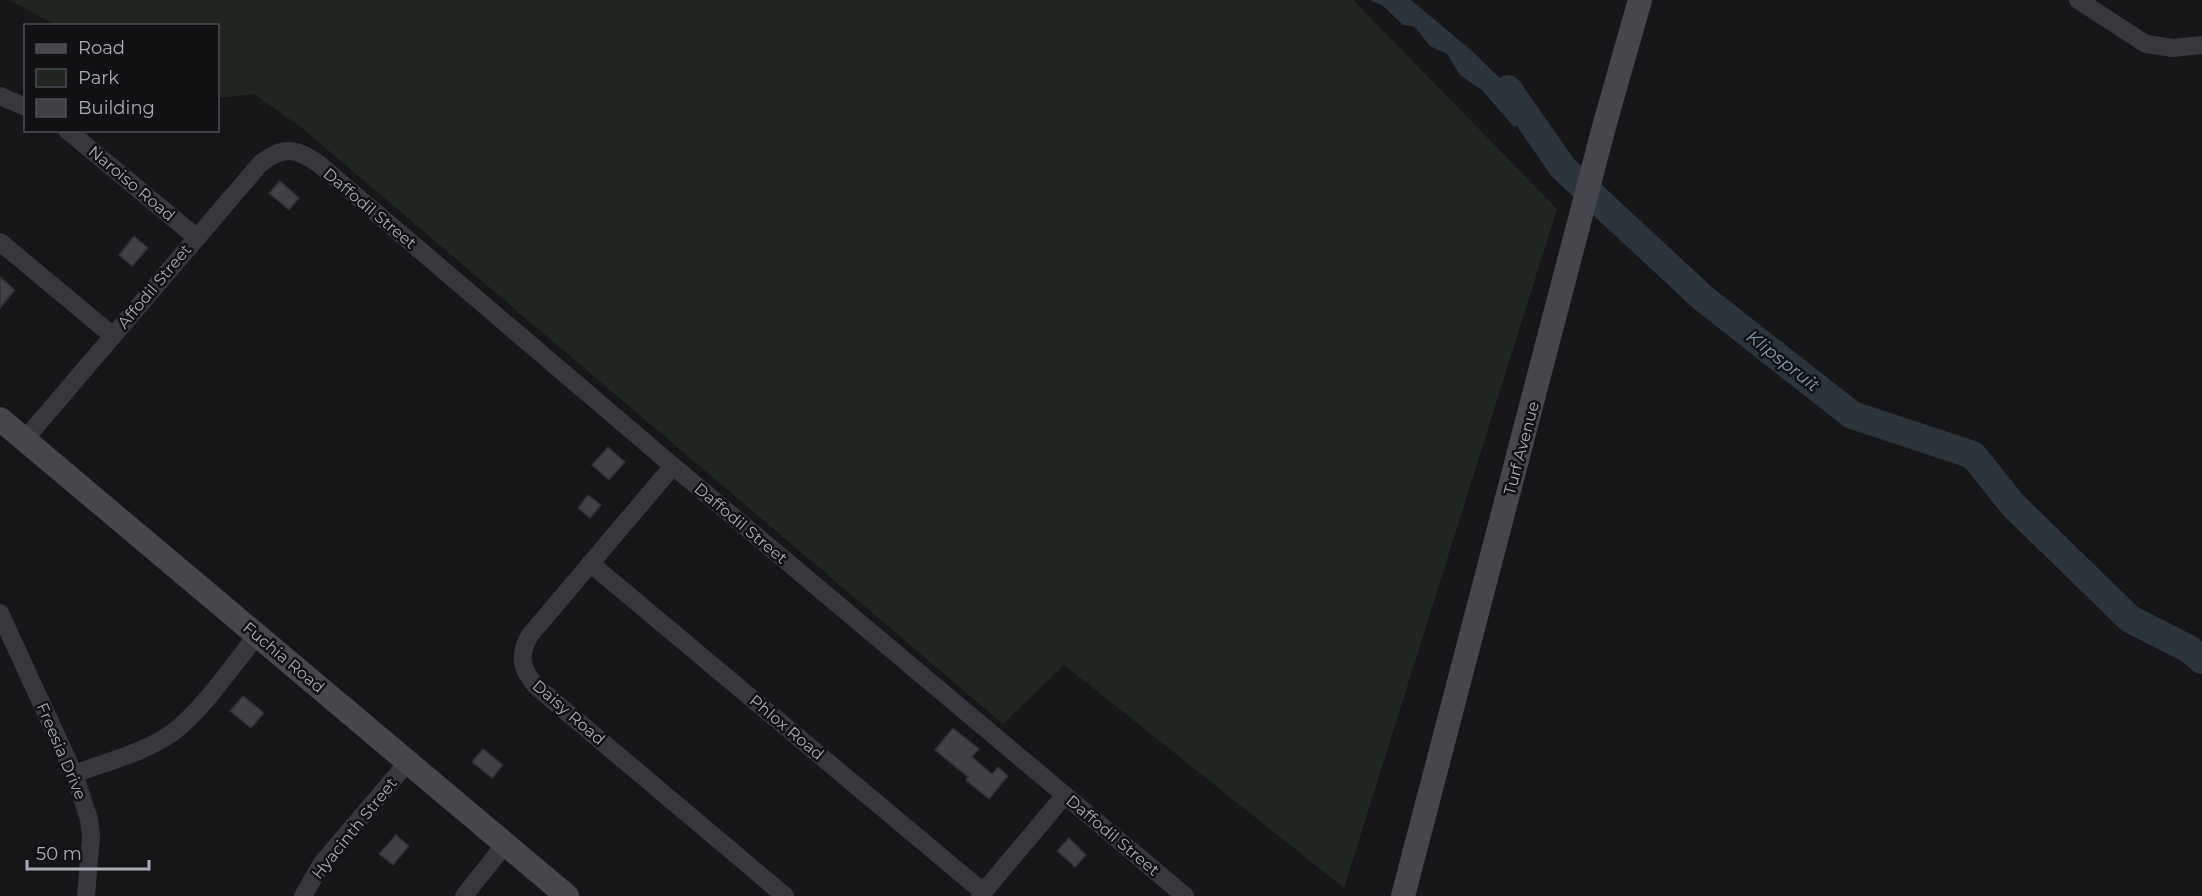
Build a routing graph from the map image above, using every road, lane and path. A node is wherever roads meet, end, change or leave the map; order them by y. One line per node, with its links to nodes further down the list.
1 (1640, 0): 28 (main road, Turf Avenue)
2 (2078, 0): 3 (street)
3 (2202, 45)
4 (0, 96): 5 (street)
5 (24, 107)
6 (69, 132): 8 (street, Naroiso Road)
7 (295, 151): 8 (street, Affodil Street); 13 (street, Daffodil Street)
8 (196, 237): 10 (street, Affodil Street)
9 (0, 242): 10 (street)
10 (113, 336): 12 (street, Affodil Street)
11 (0, 419): 12 (main road, Fuchia Road)
12 (25, 439): 16 (main road, Fuchia Road)
13 (674, 466): 14 (street, Daisy Road); 19 (street, Daffodil Street)
14 (590, 563): 21 (street, Phlox Road); 26 (street, Daisy Road)
15 (0, 614): 18 (street, Freesia Drive)
16 (257, 635): 17 (main road, Fuchia Road); 18 (street)
17 (408, 762): 20 (main road, Fuchia Road); 23 (street, Hyacinth Street)
18 (74, 774): 22 (street, Freesia Drive)
19 (1065, 795): 21 (street); 27 (street, Daffodil Street)
20 (505, 843): 24 (street); 25 (main road, Fuchia Road)
21 (981, 894)
22 (86, 896)
23 (303, 896)
24 (464, 896)
25 (567, 896)
26 (785, 896)
27 (1185, 896)
28 (1403, 896)

